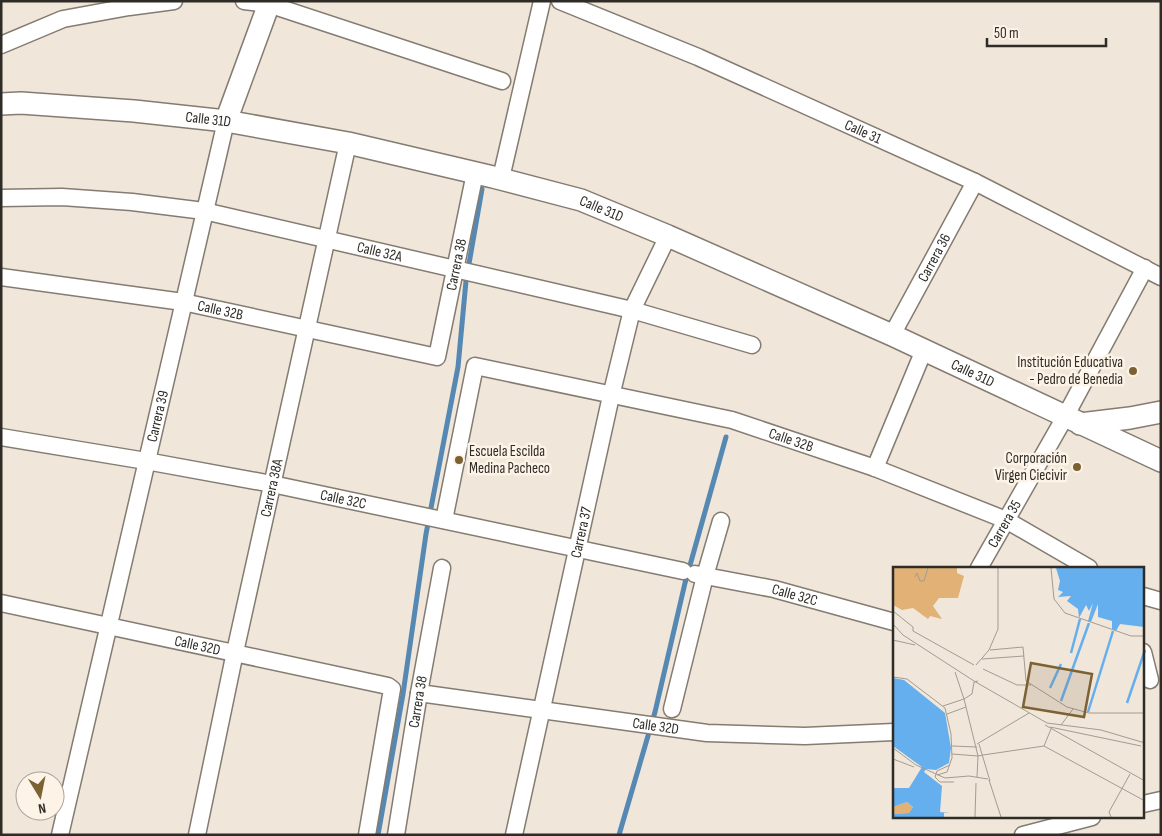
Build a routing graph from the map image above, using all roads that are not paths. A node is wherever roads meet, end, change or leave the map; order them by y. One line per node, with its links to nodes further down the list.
1 (174, 1): 6 (street)
2 (244, 1): 5 (street)
3 (542, 1): 12 (street)
4 (560, 1): 13 (street, Calle 31)
5 (269, 3): 7 (street); 9 (street, Carrera 39)
6 (1, 45)
7 (502, 81)
8 (1, 104): 9 (street, Calle 31D)
9 (226, 121): 10 (street, Calle 31D); 15 (street, Carrera 39)
10 (348, 143): 11 (street, Calle 31D); 17 (street, Carrera 38A)
11 (475, 172): 12 (street, Calle 31D); 19 (street, Carrera 38)
12 (501, 178): 16 (street, Calle 31D)
13 (975, 182): 18 (street, Calle 31); 25 (street, Carrera 36)
14 (1, 198): 15 (street, Calle 32A)
15 (204, 211): 17 (street, Calle 32A); 22 (street, Carrera 39)
16 (668, 236): 23 (street, Carrera 37); 25 (street, Calle 31D)
17 (326, 240): 19 (street, Calle 32A); 24 (street, Carrera 38A)
18 (1145, 268): 20 (street, Calle 31); 31 (street, Carrera 35)
19 (463, 272): 23 (street, Calle 32A); 28 (street, Carrera 38)
20 (1161, 276)
21 (1, 278): 22 (street, Calle 32B)
22 (183, 302): 24 (street, Calle 32B); 33 (street, Carrera 39)
23 (632, 310): 26 (street, Calle 32A); 29 (street, Carrera 37)
24 (306, 328): 28 (street, Calle 32B); 36 (street, Carrera 38A)
25 (892, 335): 27 (street, Calle 31D)
26 (752, 345)
27 (924, 350): 31 (street, Calle 31D); 35 (street)
28 (437, 357)
29 (611, 396): 35 (street, Calle 32B); 37 (street, Calle 32B); 40 (street, Carrera 37)
30 (1161, 412): 31 (street)
31 (1072, 420): 34 (street, Calle 31D); 38 (street, Carrera 35)
32 (1, 436): 33 (street, Calle 32C)
33 (146, 461): 36 (street, Calle 32C); 49 (street, Carrera 39)
34 (1161, 461)
35 (875, 468): 38 (street, Calle 32B)
36 (272, 484): 37 (street, Calle 32C); 50 (street, Carrera 38A)
37 (441, 519): 40 (street, Calle 32C)
38 (1006, 520): 41 (street, Carrera 35); 42 (street, Calle 32B)
39 (720, 521): 44 (street)
40 (577, 549): 44 (street, Calle 32C); 56 (street, Carrera 37)
41 (980, 567)
42 (1087, 567)
43 (442, 568): 54 (street, Carrera 38)
44 (694, 574): 48 (street, Calle 32C); 55 (street)
45 (1144, 596): 46 (street)
46 (1161, 601)
47 (1, 603): 49 (street, Calle 32D)
48 (893, 622)
49 (108, 626): 50 (street, Calle 32D); 61 (street, Carrera 39)
50 (235, 652): 53 (street, Calle 32D); 62 (street, Carrera 38A)
51 (1144, 656): 52 (street)
52 (1151, 680)
53 (392, 689): 63 (street, Carrera 38)
54 (419, 693): 56 (street, Calle 32D); 64 (street, Carrera 38)
55 (672, 709)
56 (542, 711): 57 (street, Calle 32D); 65 (street, Carrera 37)
57 (893, 729)
58 (1161, 800): 59 (street)
59 (1144, 804)
60 (1088, 818): 66 (street)
61 (60, 835)
62 (197, 835)
63 (366, 835)
64 (396, 835)
65 (514, 835)
66 (1023, 835)

